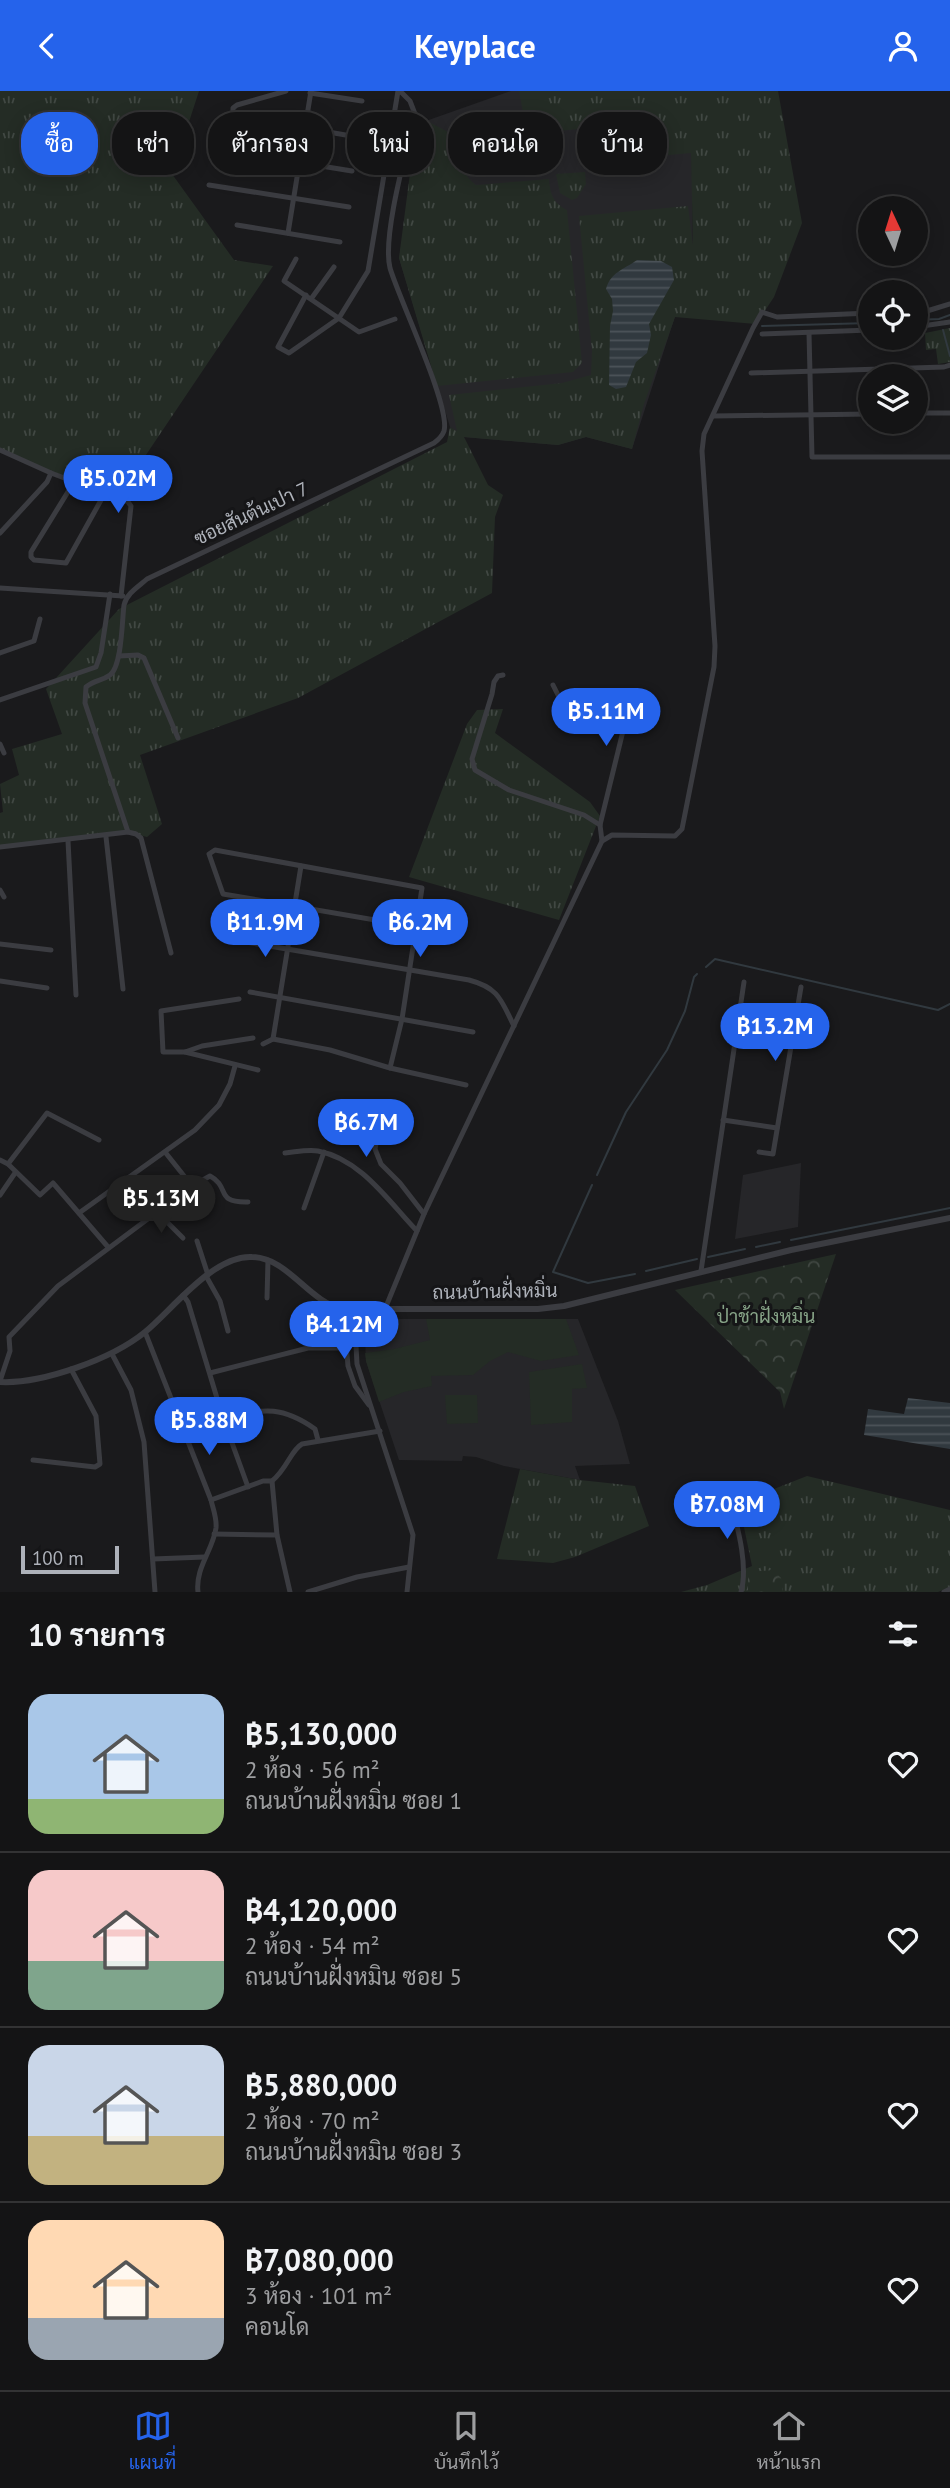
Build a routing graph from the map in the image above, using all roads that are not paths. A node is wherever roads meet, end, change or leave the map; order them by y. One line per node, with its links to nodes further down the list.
1 (286, 91): 3 (street)
2 (399, 91): 21 (street); 44 (street, ซอยสันต้นเปา 7)
3 (278, 92): 6 (street)
4 (311, 92): 5 (street); 7 (street)
5 (362, 101)
6 (233, 112)
7 (308, 112)
8 (297, 175): 10 (street)
9 (209, 185): 10 (street)
10 (293, 198): 11 (street); 13 (street)
11 (349, 207)
12 (237, 225): 13 (street)
13 (288, 233): 14 (street)
14 (340, 242)
15 (296, 259): 17 (street)
16 (334, 267): 17 (street)
17 (309, 297): 21 (street); 21 (street)
18 (950, 304): 19 (street)
19 (928, 311)
20 (858, 314): 35 (street)
21 (340, 318): 22 (street)
22 (395, 319)
23 (950, 322): 24 (street)
24 (928, 325)
25 (858, 331): 26 (street)
26 (809, 333): 27 (street); 29 (street)
27 (762, 334)
28 (950, 365): 29 (street)
29 (810, 372): 30 (street); 34 (street)
30 (751, 373)
31 (928, 413): 32 (street)
32 (950, 413)
33 (858, 414): 34 (street)
34 (809, 415): 35 (street); 37 (street)
35 (713, 416): 58 (street)
36 (0, 450): 38 (street)
37 (950, 457)
38 (51, 473): 39 (street); 41 (street)
39 (74, 482): 40 (street); 40 (street)
40 (105, 493): 44 (street)
41 (0, 533)
42 (0, 588): 43 (street)
43 (110, 594): 44 (street); 50 (street)
44 (123, 596): 47 (street)
45 (40, 619): 46 (street)
46 (0, 653)
47 (119, 656): 51 (street); 55 (street)
48 (503, 675): 54 (street)
49 (553, 685): 54 (street)
50 (0, 700)
51 (178, 738)
52 (0, 744): 53 (street)
53 (4, 753)
54 (600, 825): 58 (street)
55 (128, 832): 56 (street); 69 (street)
56 (106, 837): 57 (street); 75 (street)
57 (68, 841): 59 (street); 77 (street)
58 (602, 841): 81 (street)
59 (0, 847)
60 (302, 866): 63 (street); 63 (street); 64 (street)
61 (0, 890): 62 (street)
62 (4, 897)
63 (295, 907): 64 (street); 67 (street)
64 (416, 927): 70 (street)
65 (246, 942): 67 (street)
66 (0, 944): 68 (street)
67 (288, 949): 70 (street); 78 (street)
68 (51, 950)
69 (171, 954)
70 (409, 971): 80 (street); 81 (street)
71 (0, 981): 74 (street)
72 (744, 982): 91 (street)
73 (801, 987): 92 (street)
74 (47, 988)
75 (123, 989)
76 (250, 992): 78 (street)
77 (76, 995)
78 (280, 998): 80 (street); 84 (street)
79 (239, 999): 86 (street)
80 (402, 1019): 82 (street); 88 (street)
81 (514, 1026): 108 (street)
82 (473, 1032)
83 (253, 1038): 86 (street)
84 (273, 1039): 85 (street); 88 (street)
85 (264, 1044)
86 (185, 1052): 87 (street)
87 (235, 1066): 89 (street); 95 (street)
88 (390, 1067): 90 (street)
89 (258, 1070)
90 (466, 1085)
91 (723, 1120): 92 (street); 115 (street)
92 (777, 1128): 97 (street)
93 (379, 1129): 108 (street)
94 (99, 1140): 100 (street)
95 (165, 1152): 102 (street); 106 (street)
96 (324, 1152): 98 (street); 105 (street); 110 (street)
97 (759, 1152)
98 (285, 1153)
99 (0, 1160): 100 (street)
100 (8, 1164): 101 (street)
101 (15, 1173): 103 (street); 106 (street)
102 (192, 1186): 104 (street); 107 (street)
103 (0, 1195)
104 (248, 1202)
105 (304, 1209)
106 (79, 1213): 113 (street)
107 (158, 1213): 111 (street); 113 (street)
108 (424, 1214): 110 (street)
109 (950, 1218): 115 (street, ถนนบ้านฝั่งหมิ่น)
110 (417, 1231): 119 (street)
111 (183, 1238)
112 (197, 1241): 116 (street)
113 (108, 1247): 128 (street)
114 (268, 1261): 116 (street); 118 (street); 120 (street, ถนนบ้านฝั่งหมิ่น)
115 (701, 1271): 119 (street, ถนนบ้านฝั่งหมิ่น)
116 (207, 1275): 117 (street); 122 (street)
117 (183, 1295): 123 (street); 127 (street)
118 (267, 1298)
119 (385, 1308): 121 (street, ถนนบ้านฝั่งหมิ่น)
120 (343, 1309): 121 (street, ถนนบ้านฝั่งหมิ่น); 124 (street)
121 (354, 1309): 129 (street)
122 (228, 1331)
123 (145, 1332): 125 (street); 137 (street)
124 (346, 1348): 127 (street); 129 (street)
125 (112, 1354): 126 (street); 141 (street)
126 (71, 1370): 128 (street); 133 (street)
127 (210, 1373): 130 (street)
128 (0, 1381)
129 (370, 1407): 131 (street)
130 (223, 1418): 132 (street); 135 (street)
131 (380, 1431): 132 (street); 142 (street)
132 (318, 1440): 134 (street)
133 (33, 1460)
134 (272, 1481): 135 (street); 139 (street)
135 (248, 1487): 137 (street)
136 (729, 1494): 149 (street)
137 (211, 1500): 138 (street)
138 (214, 1534): 139 (street); 140 (street)
139 (277, 1535): 146 (street)
140 (204, 1557): 141 (street); 145 (street)
141 (153, 1559): 144 (street)
142 (409, 1567): 147 (street); 148 (street)
143 (950, 1589): 150 (street)
144 (155, 1592)
145 (198, 1592)
146 (290, 1592)
147 (308, 1592)
148 (407, 1592)
149 (741, 1592)
150 (944, 1592)

